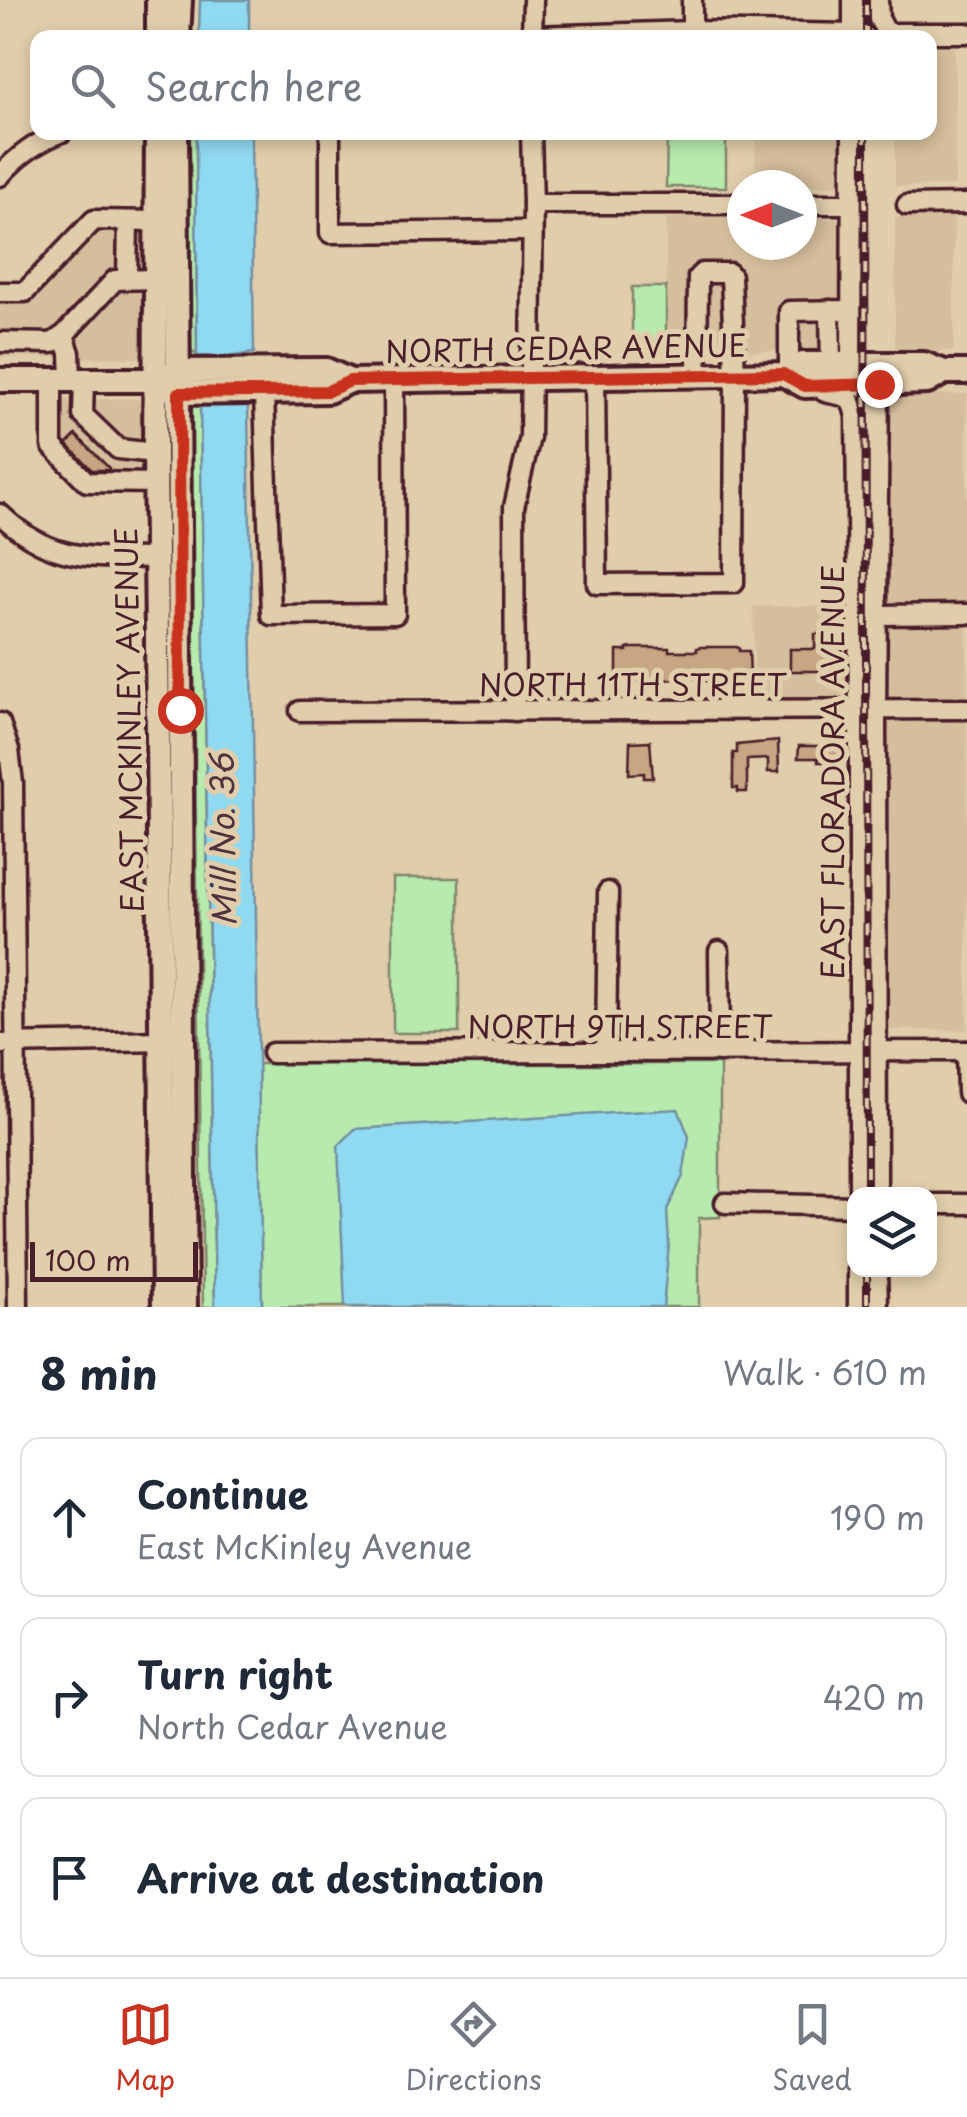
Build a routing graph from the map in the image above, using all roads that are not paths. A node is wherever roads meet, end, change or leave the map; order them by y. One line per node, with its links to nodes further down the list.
1 (158, 0): 7 (main road)
2 (180, 0): 8 (main road)
3 (533, 0): 9 (street)
4 (692, 0): 10 (street)
5 (853, 0): 11 (street)
6 (878, 0): 12 (street)
7 (158, 30)
8 (178, 30)
9 (532, 30)
10 (692, 30)
11 (852, 30)
12 (885, 30)
13 (937, 32): 14 (street)
14 (967, 32)
15 (44, 140): 21 (street)
16 (158, 140): 29 (main road, EAST MCKINLEY AVENUE)
17 (176, 140): 49 (main road, EAST MCKINLEY AVENUE)
18 (330, 140): 30 (street)
19 (531, 140): 22 (street)
20 (852, 140): 25 (street)
21 (0, 176)
22 (533, 204): 23 (street); 30 (street)
23 (727, 204)
24 (817, 204): 25 (street)
25 (852, 204): 35 (street)
26 (967, 204): 27 (street)
27 (907, 205)
28 (128, 221): 29 (street); 31 (street); 33 (street)
29 (157, 221): 32 (main road, EAST MCKINLEY AVENUE)
30 (532, 231): 44 (street)
31 (127, 279): 32 (street); 36 (street)
32 (156, 279): 47 (main road, EAST MCKINLEY AVENUE)
33 (0, 292)
34 (830, 310): 35 (street); 38 (street); 43 (street)
35 (851, 310): 38 (street)
36 (64, 335): 37 (street); 46 (street)
37 (0, 342)
38 (841, 364): 39 (main road, NORTH CEDAR AVENUE); 43 (main road, NORTH CEDAR AVENUE)
39 (955, 372): 50 (main road, NORTH CEDAR AVENUE)
40 (734, 375): 41 (main road, NORTH CEDAR AVENUE); 41 (street); 42 (street); 43 (main road, NORTH CEDAR AVENUE)
41 (698, 376): 42 (main road, NORTH CEDAR AVENUE)
42 (595, 377): 44 (main road, NORTH CEDAR AVENUE)
43 (792, 377): 50 (main road, NORTH CEDAR AVENUE); 62 (street, EAST FLORADORA AVENUE)
44 (530, 378): 48 (main road, NORTH CEDAR AVENUE); 61 (street)
45 (0, 380): 46 (main road, NORTH CEDAR AVENUE)
46 (69, 380): 47 (main road, NORTH CEDAR AVENUE); 52 (street); 53 (street)
47 (155, 380): 49 (main road, NORTH CEDAR AVENUE); 52 (main road, EAST MCKINLEY AVENUE)
48 (394, 380): 51 (main road, NORTH CEDAR AVENUE); 51 (street)
49 (187, 382): 51 (main road, NORTH CEDAR AVENUE); 60 (main road, EAST MCKINLEY AVENUE)
50 (879, 384): 58 (street, EAST FLORADORA AVENUE)
51 (251, 385)
52 (156, 452): 53 (main road, EAST MCKINLEY AVENUE)
53 (156, 483): 55 (main road, EAST MCKINLEY AVENUE)
54 (0, 514): 55 (street)
55 (156, 558): 56 (main road, EAST MCKINLEY AVENUE)
56 (157, 613): 60 (main road); 68 (main road, EAST MCKINLEY AVENUE)
57 (967, 614): 58 (street)
58 (877, 616): 62 (street, EAST FLORADORA AVENUE)
59 (967, 709): 62 (street, NORTH 11TH STREET)
60 (180, 710): 68 (main road, EAST MCKINLEY AVENUE)
61 (515, 710): 62 (street, NORTH 11TH STREET); 63 (street, NORTH 11TH STREET)
62 (868, 710): 73 (street, EAST FLORADORA AVENUE)
63 (300, 711)
64 (0, 723): 65 (street)
65 (7, 886): 69 (street)
66 (608, 892): 71 (street)
67 (719, 951): 72 (street)
68 (172, 1041): 69 (street); 85 (main road, EAST MCKINLEY AVENUE); 86 (main road, EAST MCKINLEY AVENUE)
69 (8, 1044): 84 (street)
70 (967, 1051): 73 (street, NORTH 9TH STREET); 75 (street)
71 (606, 1052): 72 (street, NORTH 9TH STREET); 74 (street, NORTH 9TH STREET)
72 (720, 1052): 73 (street, NORTH 9TH STREET)
73 (868, 1052): 76 (street, EAST FLORADORA AVENUE); 77 (street, EAST FLORADORA AVENUE)
74 (272, 1054)
75 (967, 1093)
76 (859, 1187)
77 (877, 1187)
78 (725, 1203): 81 (street)
79 (937, 1204): 80 (street)
80 (967, 1204)
81 (847, 1206)
82 (858, 1277): 87 (street)
83 (877, 1277): 88 (street)
84 (18, 1307)
85 (164, 1307)
86 (185, 1307)
87 (858, 1307)
88 (878, 1307)

